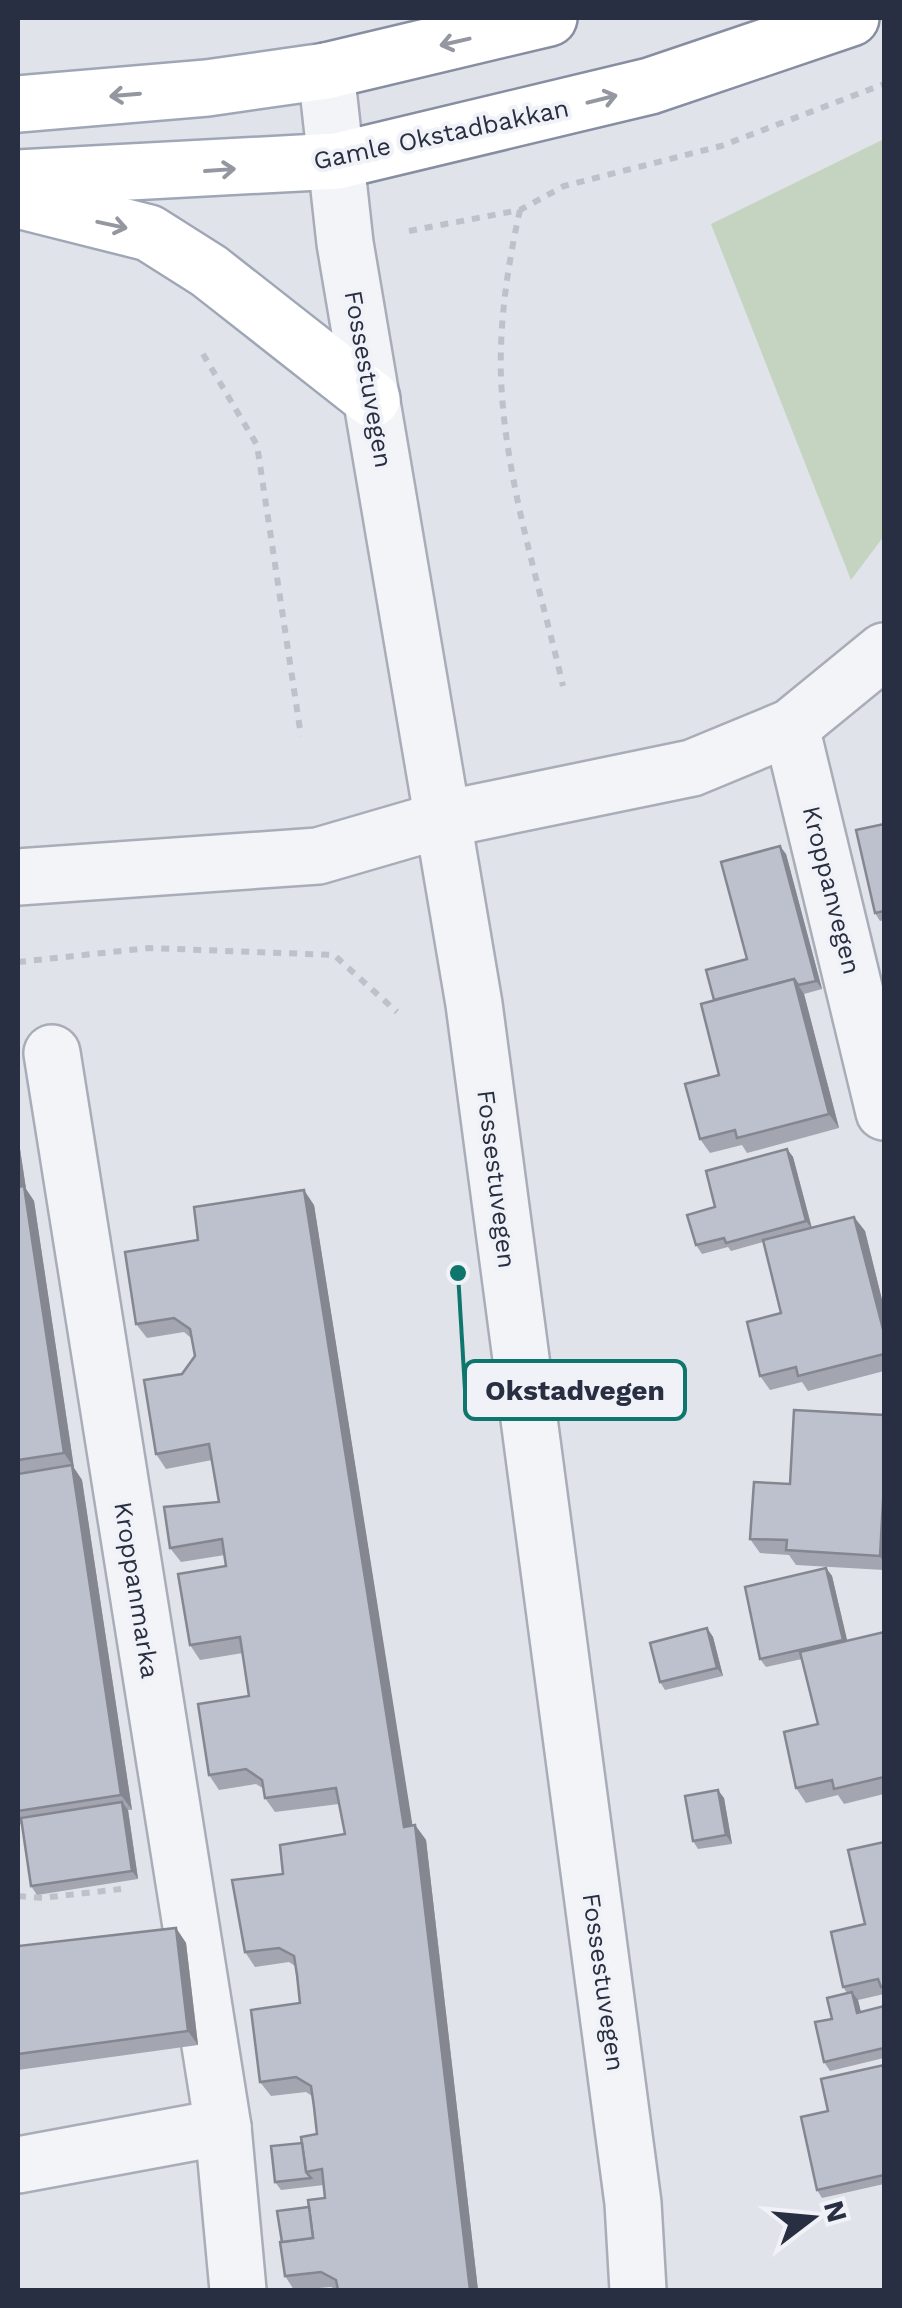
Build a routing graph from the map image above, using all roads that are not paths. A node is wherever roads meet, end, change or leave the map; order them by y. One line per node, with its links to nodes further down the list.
1 (549, 18): 3 (main road, one-way to 3)
2 (850, 18): 5 (main road, Gamle Okstadbakkan, one-way to 2)
3 (326, 71): 4 (main road, one-way to 4); 5 (street, Fossestuvegen)
4 (18, 104)
5 (337, 162): 6 (main road, Gamle Okstadbakkan, one-way to 5); 8 (street, Fossestuvegen)
6 (18, 178)
7 (18, 200): 8 (main road, one-way to 8)
8 (372, 399): 11 (street, Fossestuvegen)
9 (884, 651): 10 (street)
10 (791, 727): 11 (street); 14 (street, Kroppanvegen)
11 (445, 819): 12 (street); 18 (street, Fossestuvegen)
12 (18, 876)
13 (52, 1053): 15 (street, Kroppanmarka)
14 (884, 1112)
15 (222, 2127): 16 (street); 17 (street, Kroppanmarka)
16 (18, 2166)
17 (238, 2290)
18 (638, 2290)

